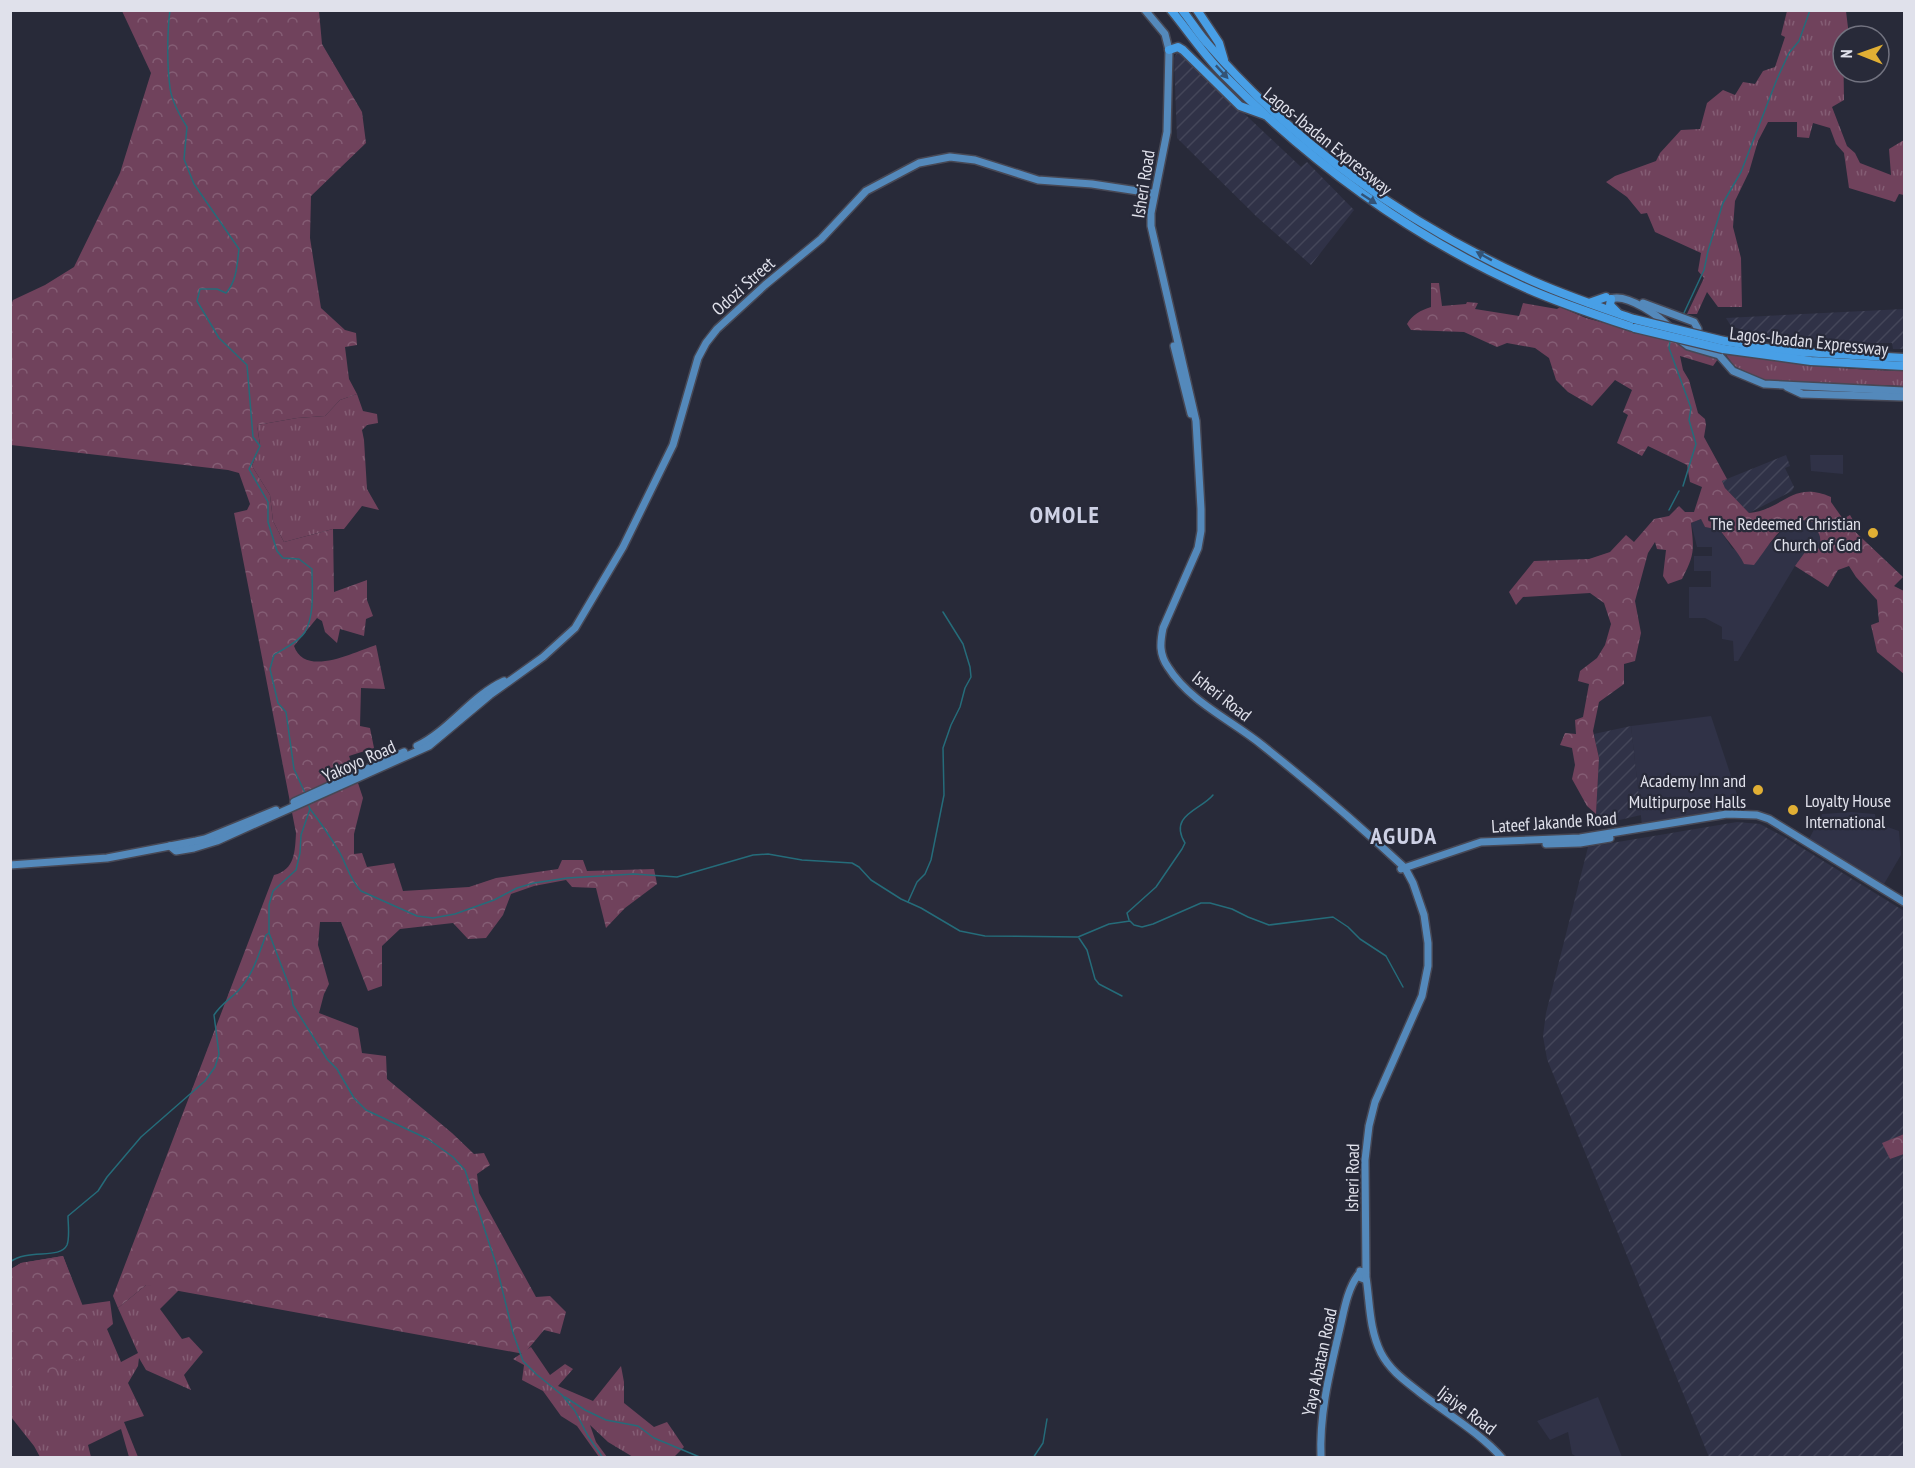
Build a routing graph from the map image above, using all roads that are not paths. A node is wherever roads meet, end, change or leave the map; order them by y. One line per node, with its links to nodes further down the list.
1 (1138, 10): 9 (main road, Isheri Road)
2 (1145, 10): 6 (main road, Isheri Road)
3 (1172, 10): 8 (highway, Lagos-Ibadan Expressway, one-way to 8)
4 (1182, 10): 7 (highway, Lagos-Ibadan Expressway)
5 (1197, 10): 7 (highway)
6 (1169, 50): 8 (highway); 19 (main road, Isheri Road)
7 (1226, 63): 11 (highway, Lagos-Ibadan Expressway, one-way to 7)
8 (1270, 117): 14 (highway, Lagos-Ibadan Expressway, one-way to 14)
9 (1151, 193): 19 (main road, Isheri Road); 24 (main road, Odozi Street)
10 (1609, 298): 11 (highway); 12 (highway); 13 (main road)
11 (1588, 304): 12 (highway, Lagos-Ibadan Expressway)
12 (1620, 314): 14 (highway, Lagos-Ibadan Expressway)
13 (1664, 315): 16 (main road); 16 (main road)
14 (1634, 324): 15 (highway, Lagos-Ibadan Expressway, bridge)
15 (1723, 345): 17 (highway, Lagos-Ibadan Expressway); 18 (highway, Lagos-Ibadan Expressway)
16 (1694, 348): 20 (main road)
17 (1905, 358)
18 (1905, 366)
19 (1183, 370): 23 (main road, Isheri Road)
20 (1784, 386): 21 (main road); 22 (main road)
21 (1905, 391)
22 (1905, 397)
23 (1158, 646): 29 (main road, Isheri Road); 32 (main road, Isheri Road)
24 (520, 674): 25 (main road, Yakoyo Road)
25 (216, 838): 27 (main road); 27 (main road)
26 (1572, 843): 28 (main road); 32 (main road, Lateef Jakande Road); 33 (main road, Lateef Jakande Road)
27 (170, 846): 31 (main road)
28 (1579, 851)
29 (1395, 859): 30 (main road); 32 (main road, Isheri Road)
30 (1427, 860): 32 (main road, Lateef Jakande Road); 33 (main road, Lateef Jakande Road)
31 (10, 866)
32 (1404, 870): 34 (main road, Isheri Road)
33 (1905, 903)
34 (1362, 1276): 35 (main road, Isheri Road); 36 (main road, Yaya Abatan Road)
35 (1412, 1389): 37 (main road, Ijaiye Road); 38 (main road, Ijaiye Road)
36 (1323, 1458)
37 (1497, 1458)
38 (1502, 1458)

